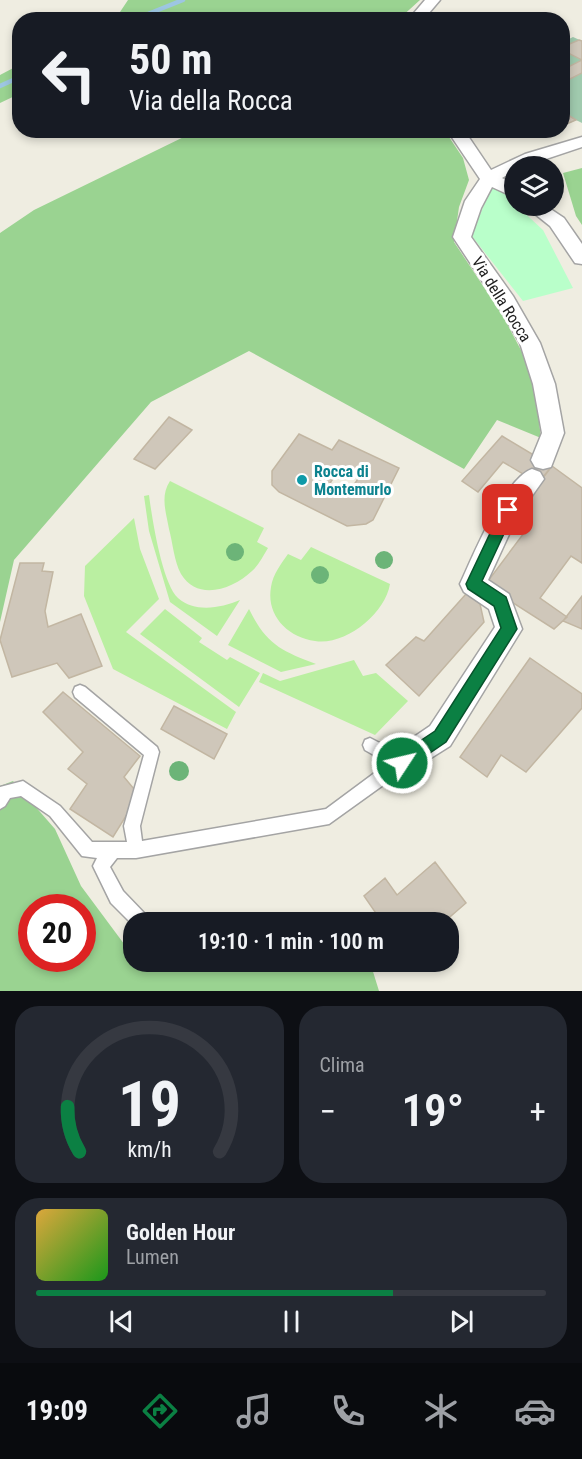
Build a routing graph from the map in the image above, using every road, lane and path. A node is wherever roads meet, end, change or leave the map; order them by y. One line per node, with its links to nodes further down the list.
1 (433, 0): 2 (street)
2 (422, 12)
3 (460, 138): 5 (street)
4 (582, 142): 5 (street)
5 (489, 180): 6 (street); 11 (street, Via della Rocca)
6 (504, 185)
7 (548, 216): 8 (street)
8 (582, 258)
9 (80, 692): 14 (lane)
10 (369, 745): 11 (lane)
11 (408, 758): 14 (lane)
12 (0, 801): 13 (lane)
13 (113, 850): 14 (lane); 15 (lane)
14 (136, 850)
15 (131, 912)

